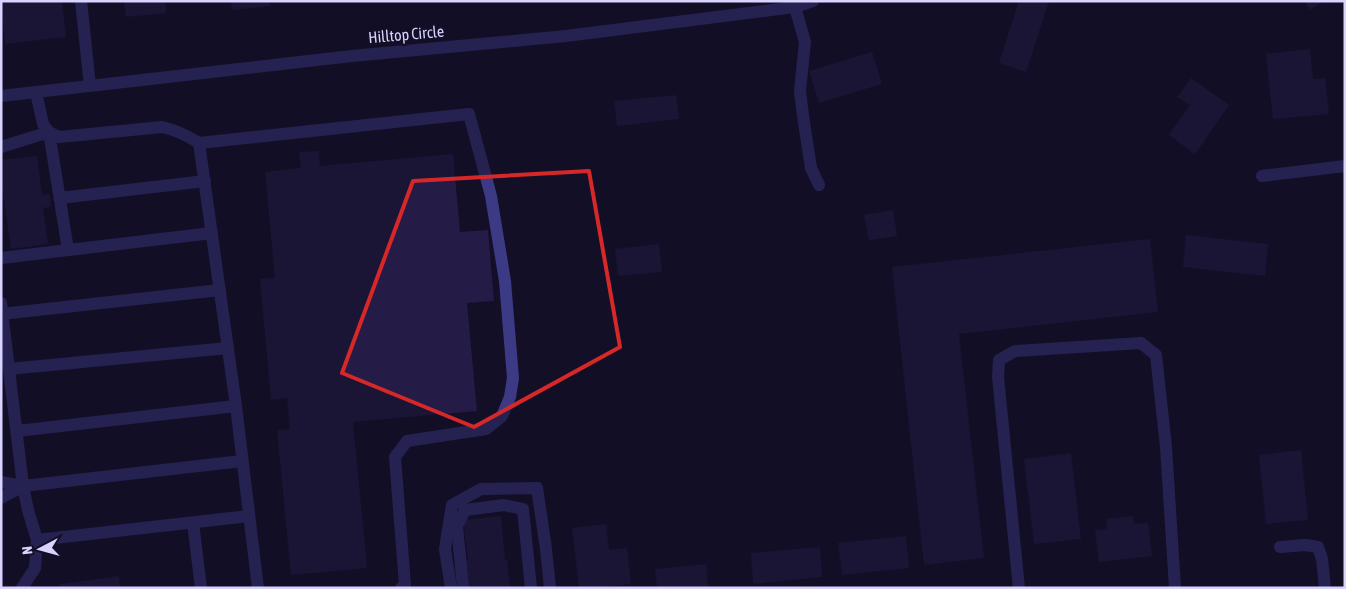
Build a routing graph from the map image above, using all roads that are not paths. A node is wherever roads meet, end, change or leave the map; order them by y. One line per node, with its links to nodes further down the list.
1 (81, 1): 4 (street)
2 (814, 1): 3 (street, Hilltop Circle)
3 (795, 7): 4 (street, Hilltop Circle); 13 (street)
4 (90, 86): 5 (street, Hilltop Circle)
5 (36, 92): 6 (street, Hilltop Circle); 7 (street)
6 (1, 96)
7 (49, 132): 8 (street); 9 (street); 14 (street)
8 (199, 143): 12 (street); 32 (street)
9 (1, 146)
10 (1345, 166): 11 (street)
11 (1262, 176)
12 (205, 181): 14 (street); 15 (street)
13 (819, 186)
14 (60, 198): 16 (street)
15 (212, 233): 16 (street); 18 (street)
16 (68, 250): 17 (street)
17 (1, 258)
18 (220, 290): 19 (street); 20 (street)
19 (2, 310): 21 (street)
20 (228, 348): 21 (street); 22 (street)
21 (9, 369): 23 (street)
22 (236, 406): 23 (street); 24 (street)
23 (17, 431): 26 (street)
24 (242, 461): 26 (street); 28 (street)
25 (1, 482): 26 (street)
26 (23, 486): 27 (street); 30 (street)
27 (1, 498)
28 (249, 516): 29 (street); 35 (street)
29 (194, 523): 30 (street); 34 (street)
30 (37, 540): 33 (street)
31 (1280, 547): 42 (street)
32 (404, 587)
33 (22, 588)
34 (201, 588)
35 (258, 588)
36 (451, 588): 39 (street)
37 (463, 588): 38 (street)
38 (531, 588)
39 (550, 588)
40 (1019, 588): 41 (street)
41 (1176, 588)
42 (1326, 588)

